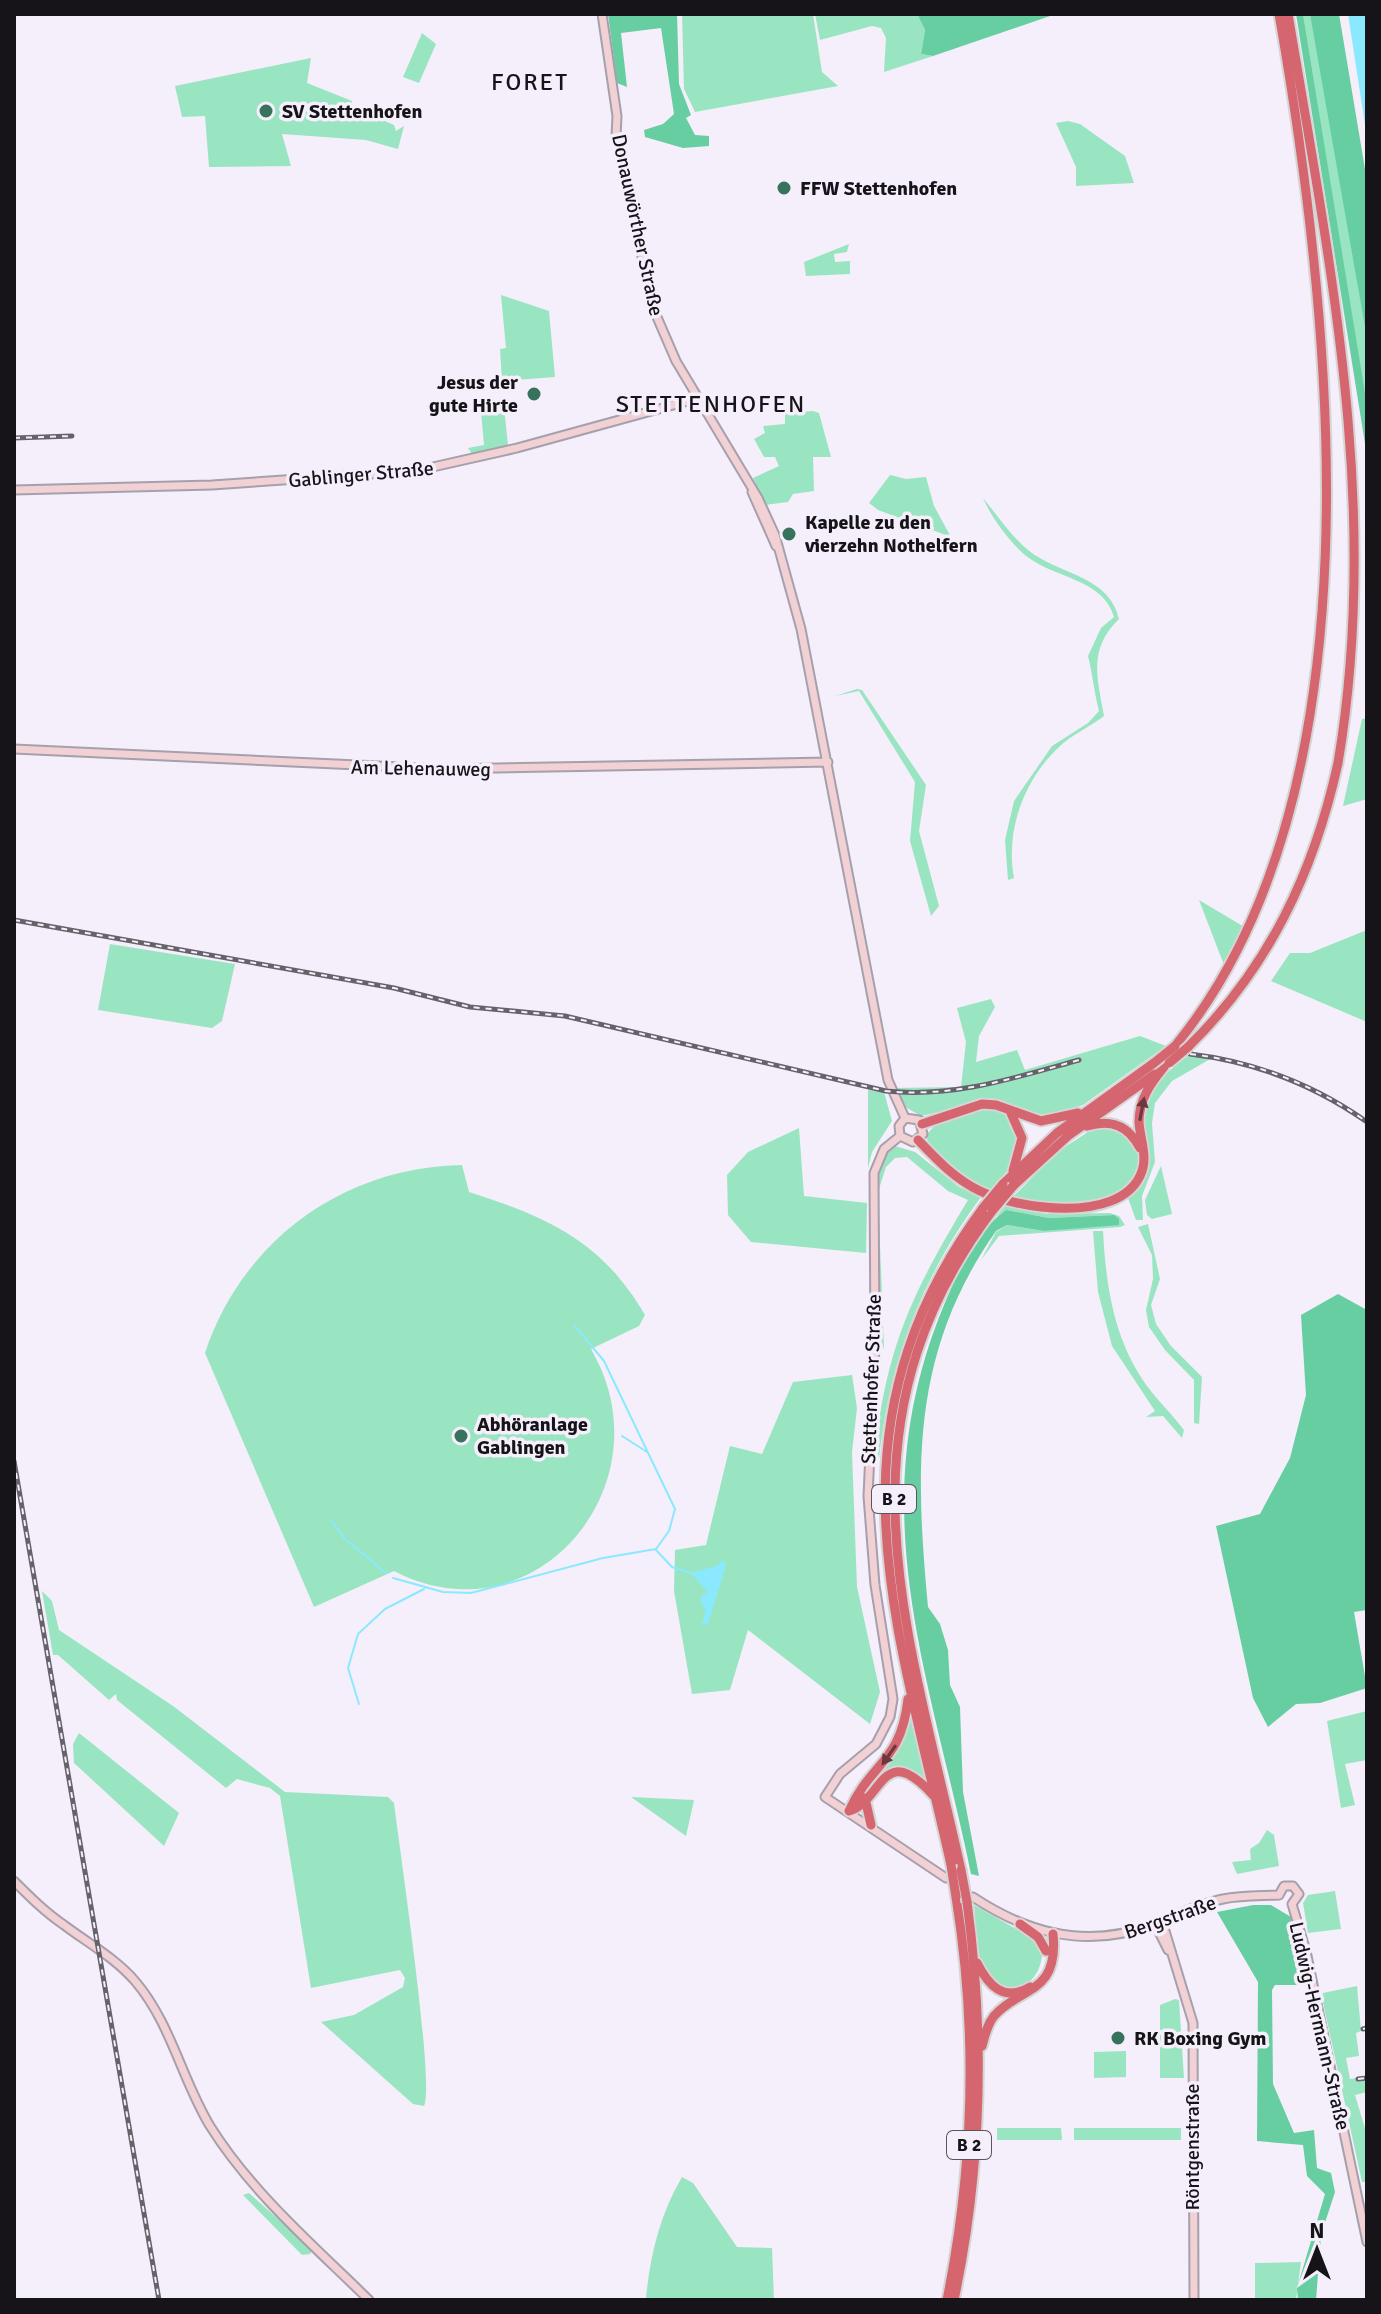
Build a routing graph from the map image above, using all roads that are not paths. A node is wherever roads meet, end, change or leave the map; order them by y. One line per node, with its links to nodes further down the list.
1 (602, 14): 4 (street, Donauwörther Straße)
2 (1279, 14): 11 (highway, B 2)
3 (1288, 14): 11 (highway, B 2)
4 (699, 398): 5 (street, Gablinger Straße); 6 (street, Donauwörther Straße)
5 (14, 490)
6 (814, 693): 7 (street, Donauwörther Straße); 9 (street, Donauwörther Straße)
7 (821, 738): 9 (street, Donauwörther Straße); 10 (street)
8 (14, 749): 10 (street, Am Lehenauweg)
9 (828, 760): 10 (street, Am Lehenauweg); 16 (street)
10 (805, 764)
11 (1277, 926): 12 (highway, B 2)
12 (1262, 950): 13 (highway, B 2, bridge); 14 (highway, B 2, bridge)
13 (1167, 1065): 18 (highway, B 2); 21 (highway, one-way to 13)
14 (1089, 1109): 15 (highway); 22 (highway, B 2)
15 (1010, 1111): 17 (highway); 22 (highway)
16 (905, 1118): 17 (street); 19 (street)
17 (922, 1124): 20 (street)
18 (1076, 1130): 21 (highway); 22 (highway, B 2)
19 (900, 1136): 20 (street); 27 (street, Stettenhofer Straße)
20 (918, 1140): 21 (highway)
21 (1143, 1156)
22 (1009, 1182): 23 (highway, B 2, bridge)
23 (987, 1210): 24 (highway, B 2); 32 (highway, B 2, bridge)
24 (908, 1691): 25 (highway, B 2); 27 (highway, B 2, one-way to 27)
25 (935, 1797): 26 (highway); 42 (highway, B 2, bridge)
26 (865, 1798): 27 (highway); 28 (highway)
27 (849, 1811): 28 (street)
28 (871, 1825): 29 (street)
29 (946, 1878)
30 (14, 1881): 41 (street)
31 (1279, 1895): 33 (street); 33 (street); 34 (street, Bergstraße)
32 (970, 1900): 35 (street, Bergstraße); 38 (highway, B 2)
33 (1292, 1904): 40 (street, Ludwig-Hermann-Straße)
34 (1159, 1922): 36 (street, Bergstraße); 44 (street, Röntgenstraße)
35 (1020, 1924): 36 (street, Bergstraße); 37 (highway)
36 (1053, 1934): 37 (highway, B 2); 39 (highway, B 2)
37 (1046, 1951): 38 (highway, B 2)
38 (974, 1956): 39 (highway, B 2)
39 (979, 2053): 43 (highway, B 2)
40 (1367, 2242)
41 (369, 2300)
42 (947, 2300)
43 (954, 2300)
44 (1194, 2300)

